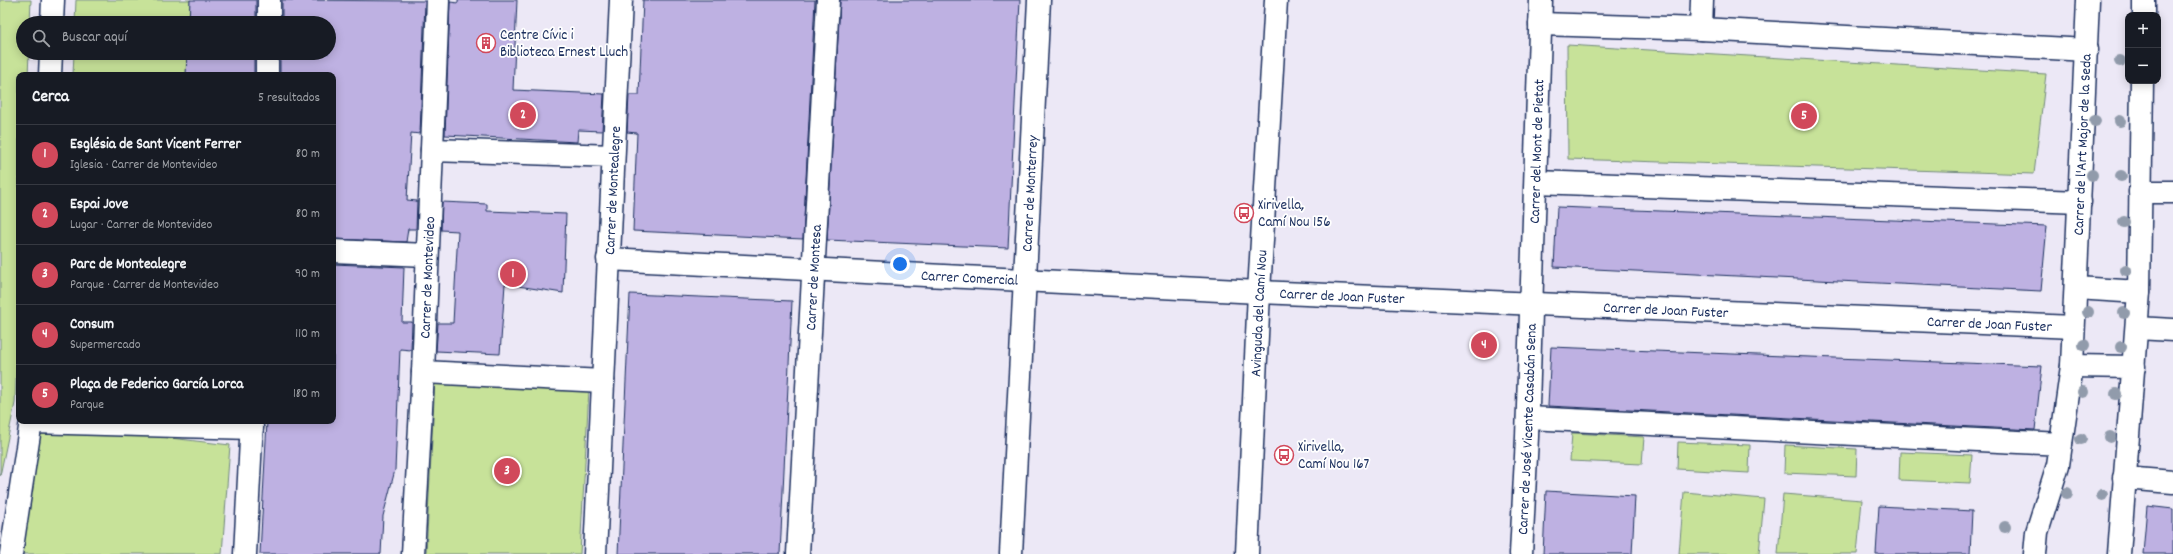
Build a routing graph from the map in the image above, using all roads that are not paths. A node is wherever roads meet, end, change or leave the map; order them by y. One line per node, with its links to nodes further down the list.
1 (53, 0): 13 (street)
2 (270, 0): 14 (street)
3 (438, 0): 23 (street, Carrer de Montevideo)
4 (621, 0): 24 (street, Carrer de Montealegre)
5 (828, 0): 32 (street, Carrer de Montesa)
6 (1039, 0): 33 (street, Carrer de Monterrey)
7 (1276, 0): 35 (street, Avinguda del Camí Nou)
8 (1541, 0): 15 (street, Carrer del Mont de Pietat)
9 (1702, 0): 16 (street)
10 (2088, 0): 17 (street, Carrer de l'Art Major de la Seda)
11 (2144, 0): 12 (street)
12 (2144, 12)
13 (52, 16)
14 (269, 16)
15 (1540, 24): 16 (street); 25 (street, Carrer del Mont de Pietat)
16 (1701, 29): 17 (street)
17 (2087, 50): 28 (street, Carrer de l'Art Major de la Seda)
18 (51, 60): 20 (street)
19 (268, 60): 21 (street)
20 (50, 72)
21 (267, 72)
22 (2142, 84): 26 (street)
23 (432, 150): 24 (street); 30 (street, Carrer de Montevideo)
24 (613, 156): 31 (street, Carrer de Montealegre)
25 (1536, 182): 28 (street); 37 (street, Carrer del Mont de Pietat)
26 (2140, 192): 27 (street); 36 (street)
27 (2173, 192)
28 (2080, 202): 34 (street, Carrer de l'Art Major de la Seda)
29 (336, 251): 30 (street)
30 (427, 255): 43 (street, Carrer de Montevideo)
31 (608, 259): 32 (street, Carrer Comercial); 44 (street, Carrer de Montealegre)
32 (815, 268): 33 (street, Carrer Comercial); 55 (street, Carrer de Montesa)
33 (1025, 280): 35 (street, Carrer Comercial); 56 (street, Carrer de Monterrey)
34 (2076, 288): 36 (street); 38 (street, Carrer de l'Art Major de la Seda)
35 (1259, 292): 37 (street, Carrer de Joan Fuster); 57 (street, Avinguda del Camí Nou)
36 (2138, 292): 39 (street)
37 (1531, 304): 38 (street, Carrer de Joan Fuster); 45 (street, Carrer de José Vicente Casabán Sena)
38 (2073, 327): 41 (street, Carrer de l'Art Major de la Seda)
39 (2137, 328): 40 (street); 42 (street)
40 (2173, 330)
41 (2072, 366): 42 (street); 48 (street, Carrer de l'Art Major de la Seda)
42 (2134, 367): 49 (street)
43 (423, 372): 44 (street); 53 (street, Carrer de Montevideo)
44 (603, 381): 54 (street, Carrer de Montealegre)
45 (1528, 418): 48 (street); 58 (street, Carrer de José Vicente Casabán Sena)
46 (31, 424): 51 (street)
47 (252, 424): 52 (street)
48 (2061, 444): 59 (street, Carrer de l'Art Major de la Seda)
49 (2124, 478): 50 (street); 60 (street)
50 (2173, 482)
51 (11, 554)
52 (245, 554)
53 (413, 554)
54 (595, 554)
55 (798, 554)
56 (1011, 554)
57 (1247, 554)
58 (1521, 554)
59 (2035, 554)
60 (2119, 554)

